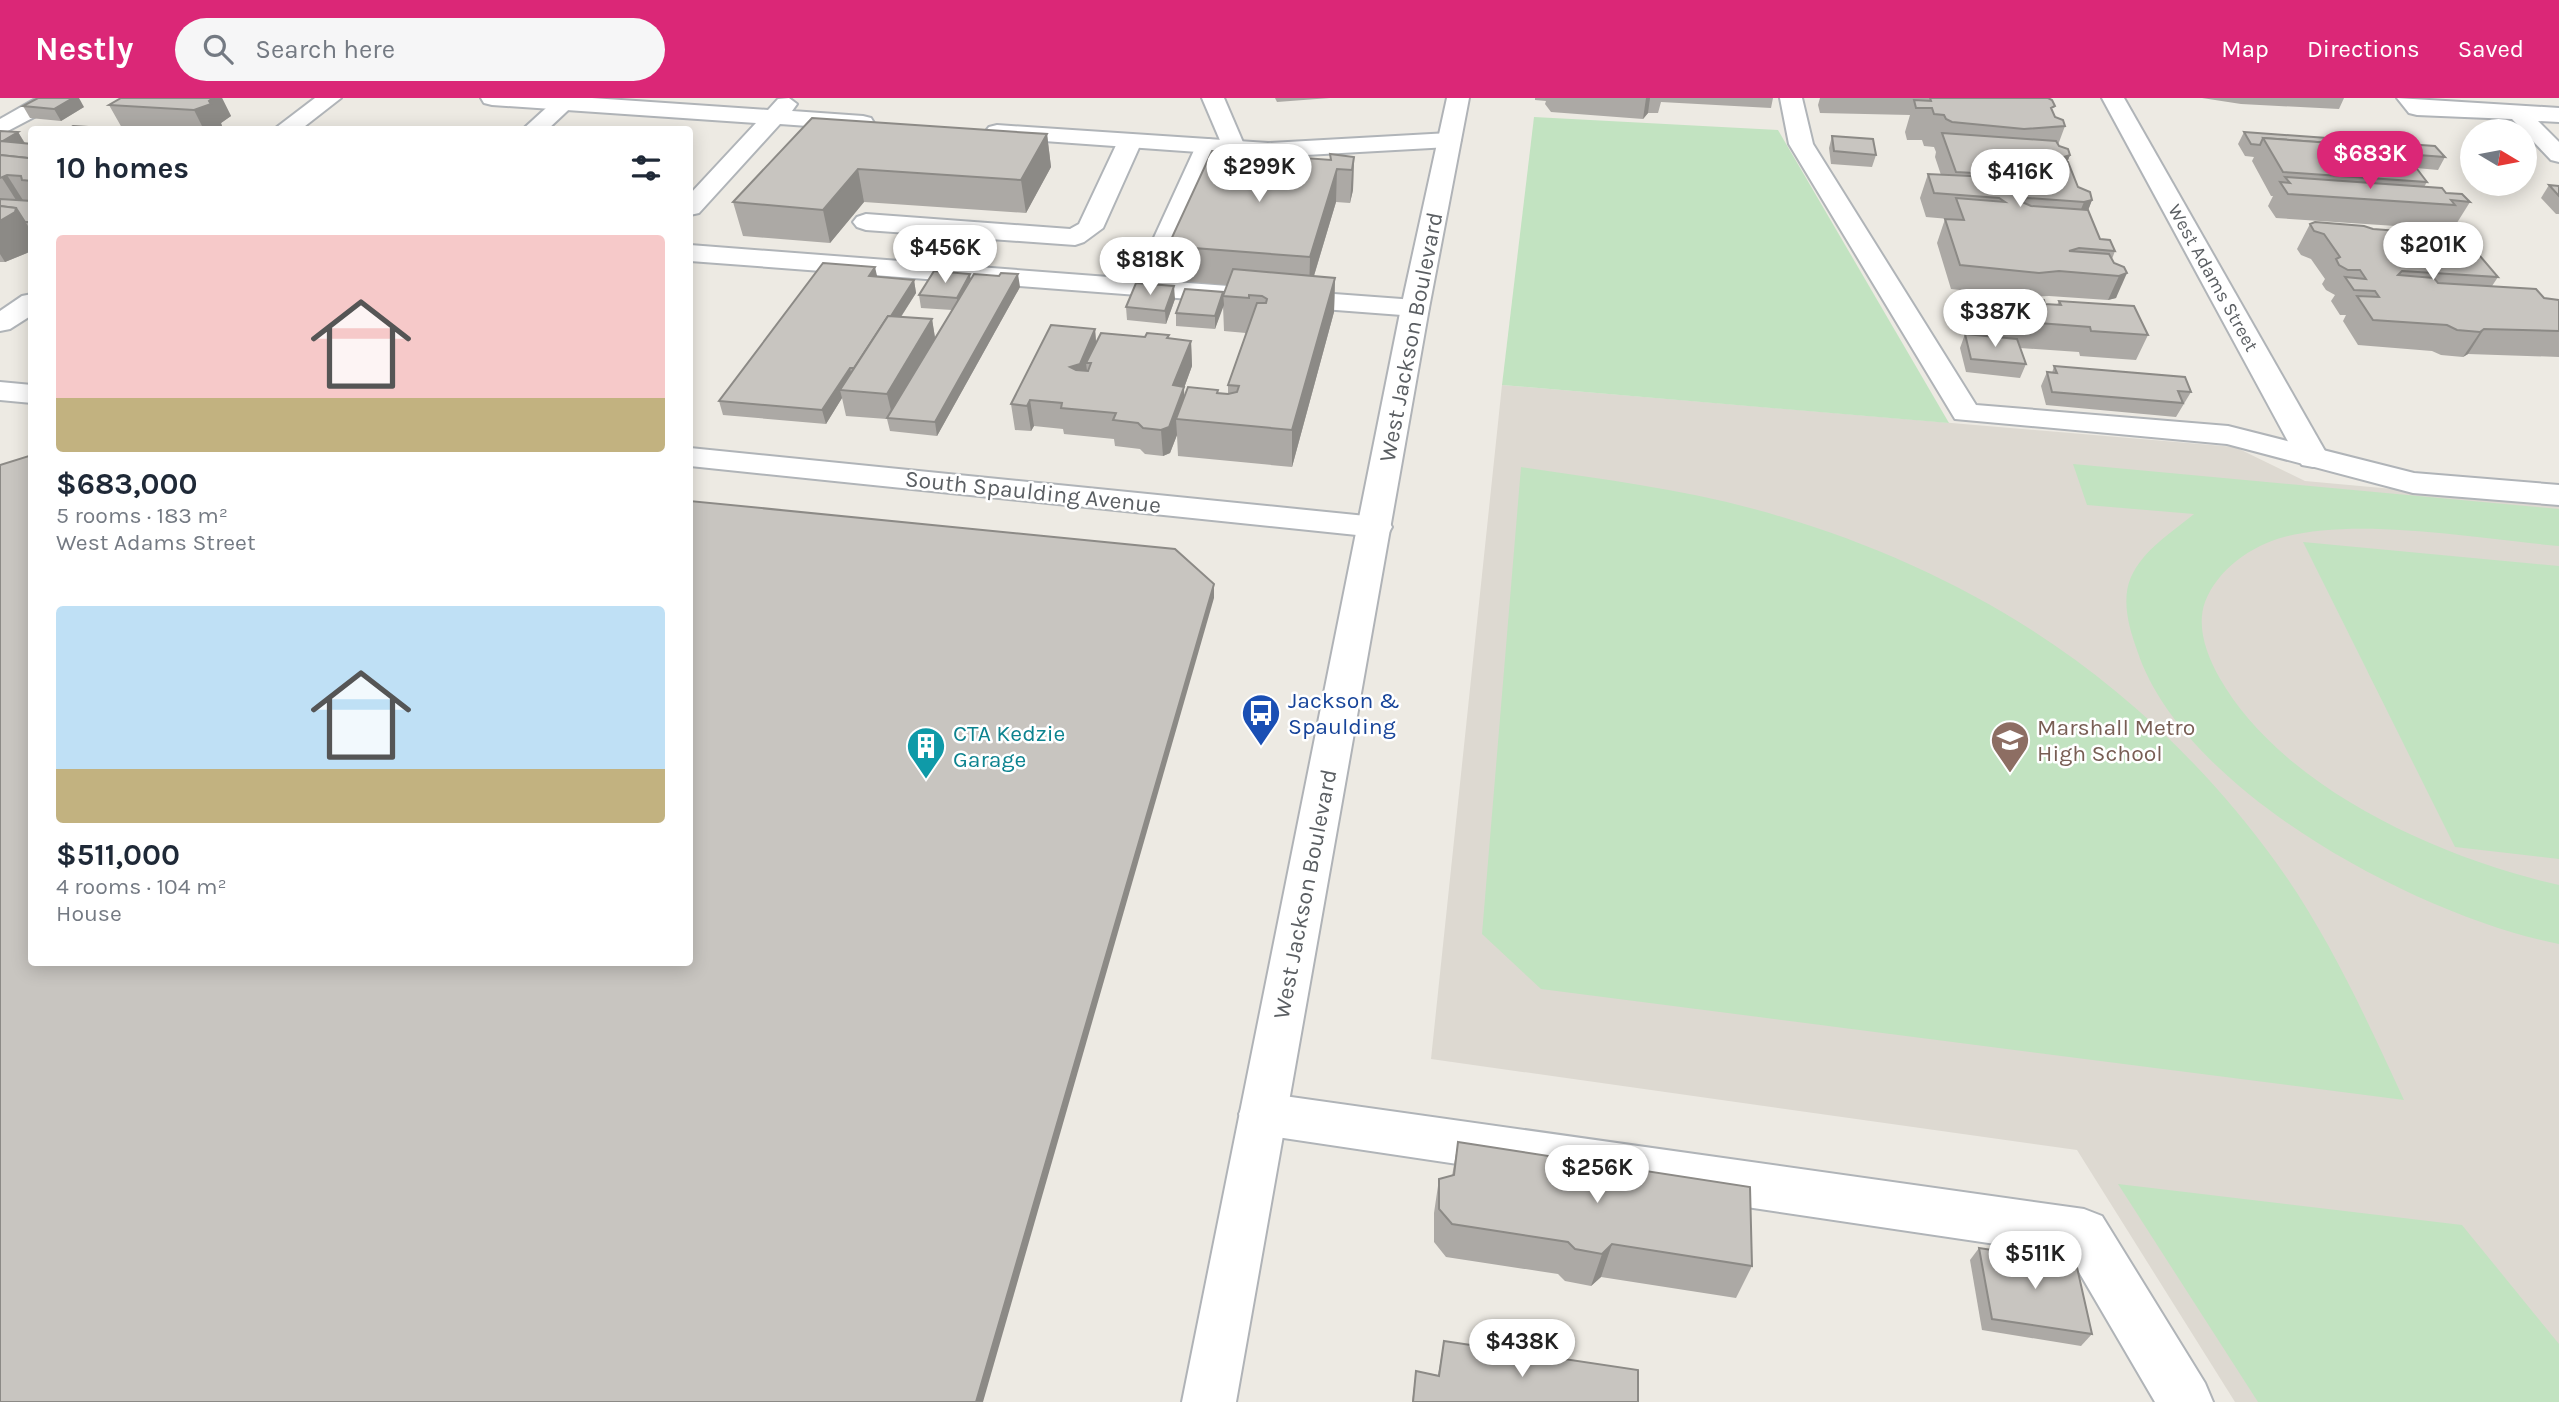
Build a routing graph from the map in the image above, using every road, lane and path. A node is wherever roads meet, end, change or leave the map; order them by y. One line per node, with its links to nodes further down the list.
1 (53, 98): 17 (street)
2 (330, 98): 15 (street)
3 (492, 98): 10 (street)
4 (791, 98): 13 (street)
5 (1213, 98): 21 (street)
6 (1458, 98): 19 (street, West Jackson Boulevard)
7 (1791, 98): 33 (street)
8 (2113, 98): 33 (street, West Adams Street)
9 (2409, 98): 11 (street)
10 (567, 100): 13 (street); 16 (street)
11 (2518, 113): 12 (street); 22 (street)
12 (2559, 115)
13 (774, 117): 14 (street); 23 (street)
14 (880, 124)
15 (290, 126)
16 (538, 126)
17 (0, 128)
18 (977, 130): 20 (street)
19 (1449, 140): 21 (street); 28 (street, West Jackson Boulevard)
20 (1130, 141): 21 (street); 24 (street)
21 (1221, 147): 26 (street)
22 (2559, 155)
23 (693, 205)
24 (866, 222)
25 (693, 253): 26 (street)
26 (1145, 288): 28 (street)
27 (28, 305): 29 (street)
28 (1415, 308): 35 (street, West Jackson Boulevard)
29 (0, 323)
30 (0, 391): 31 (street)
31 (28, 394)
32 (693, 457): 35 (street, South Spaulding Avenue)
33 (2313, 458): 34 (street)
34 (2559, 495)
35 (1376, 527): 36 (street, West Jackson Boulevard)
36 (1263, 1114): 37 (street, West Jackson Boulevard); 38 (street)
37 (1209, 1402)
38 (2186, 1402)

